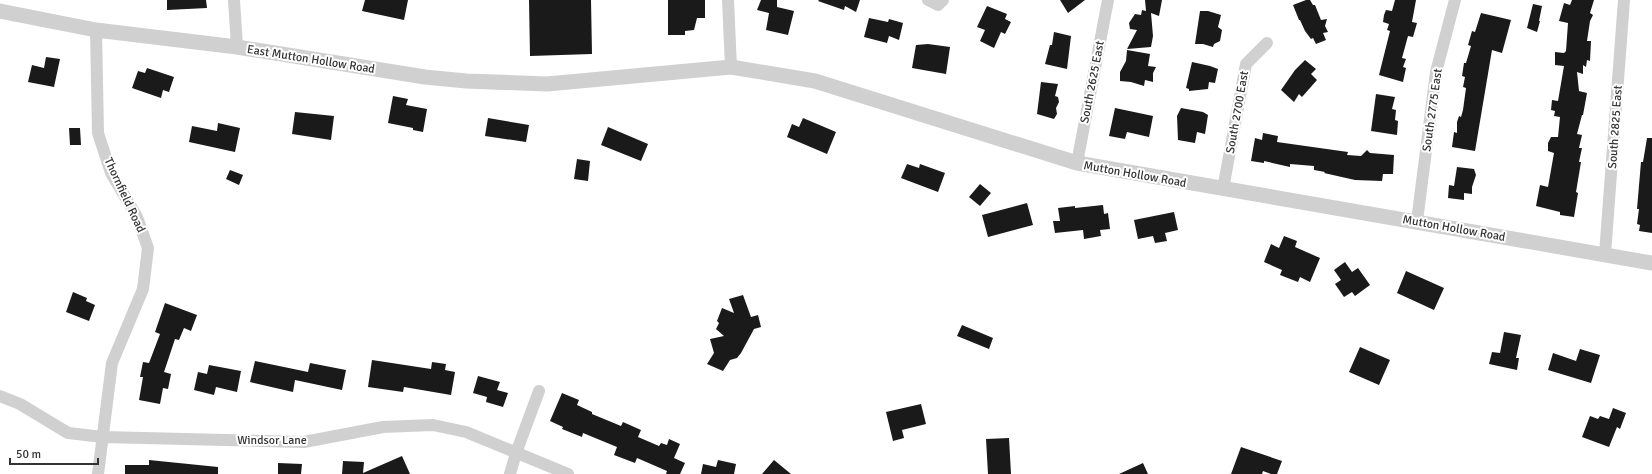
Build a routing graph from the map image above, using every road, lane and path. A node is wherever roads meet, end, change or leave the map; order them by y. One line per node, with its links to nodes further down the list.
1 (234, 0): 9 (street)
2 (728, 0): 10 (street)
3 (1108, 0): 12 (street, South 2625 East)
4 (1455, 0): 14 (street, South 2775 East)
5 (1624, 0): 15 (street, South 2825 East)
6 (0, 11): 7 (street, East Mutton Hollow Road)
7 (96, 30): 9 (street, East Mutton Hollow Road); 19 (street, Thornfield Road)
8 (1267, 43): 13 (street, South 2700 East)
9 (237, 47): 11 (street, East Mutton Hollow Road)
10 (731, 67): 11 (street, Mutton Hollow Road); 12 (street, Mutton Hollow Road)
11 (624, 77)
12 (1077, 163): 13 (street, Mutton Hollow Road)
13 (1223, 189): 14 (street, Mutton Hollow Road)
14 (1417, 221): 15 (street, Mutton Hollow Road)
15 (1605, 254): 16 (street, Mutton Hollow Road)
16 (1652, 263)
17 (539, 392): 20 (street)
18 (0, 396): 19 (street, Windsor Lane)
19 (103, 437): 20 (street, Windsor Lane); 21 (street, Thornfield Road)
20 (516, 453): 22 (street); 23 (street, Windsor Lane)
21 (98, 474)
22 (510, 474)
23 (568, 474)

